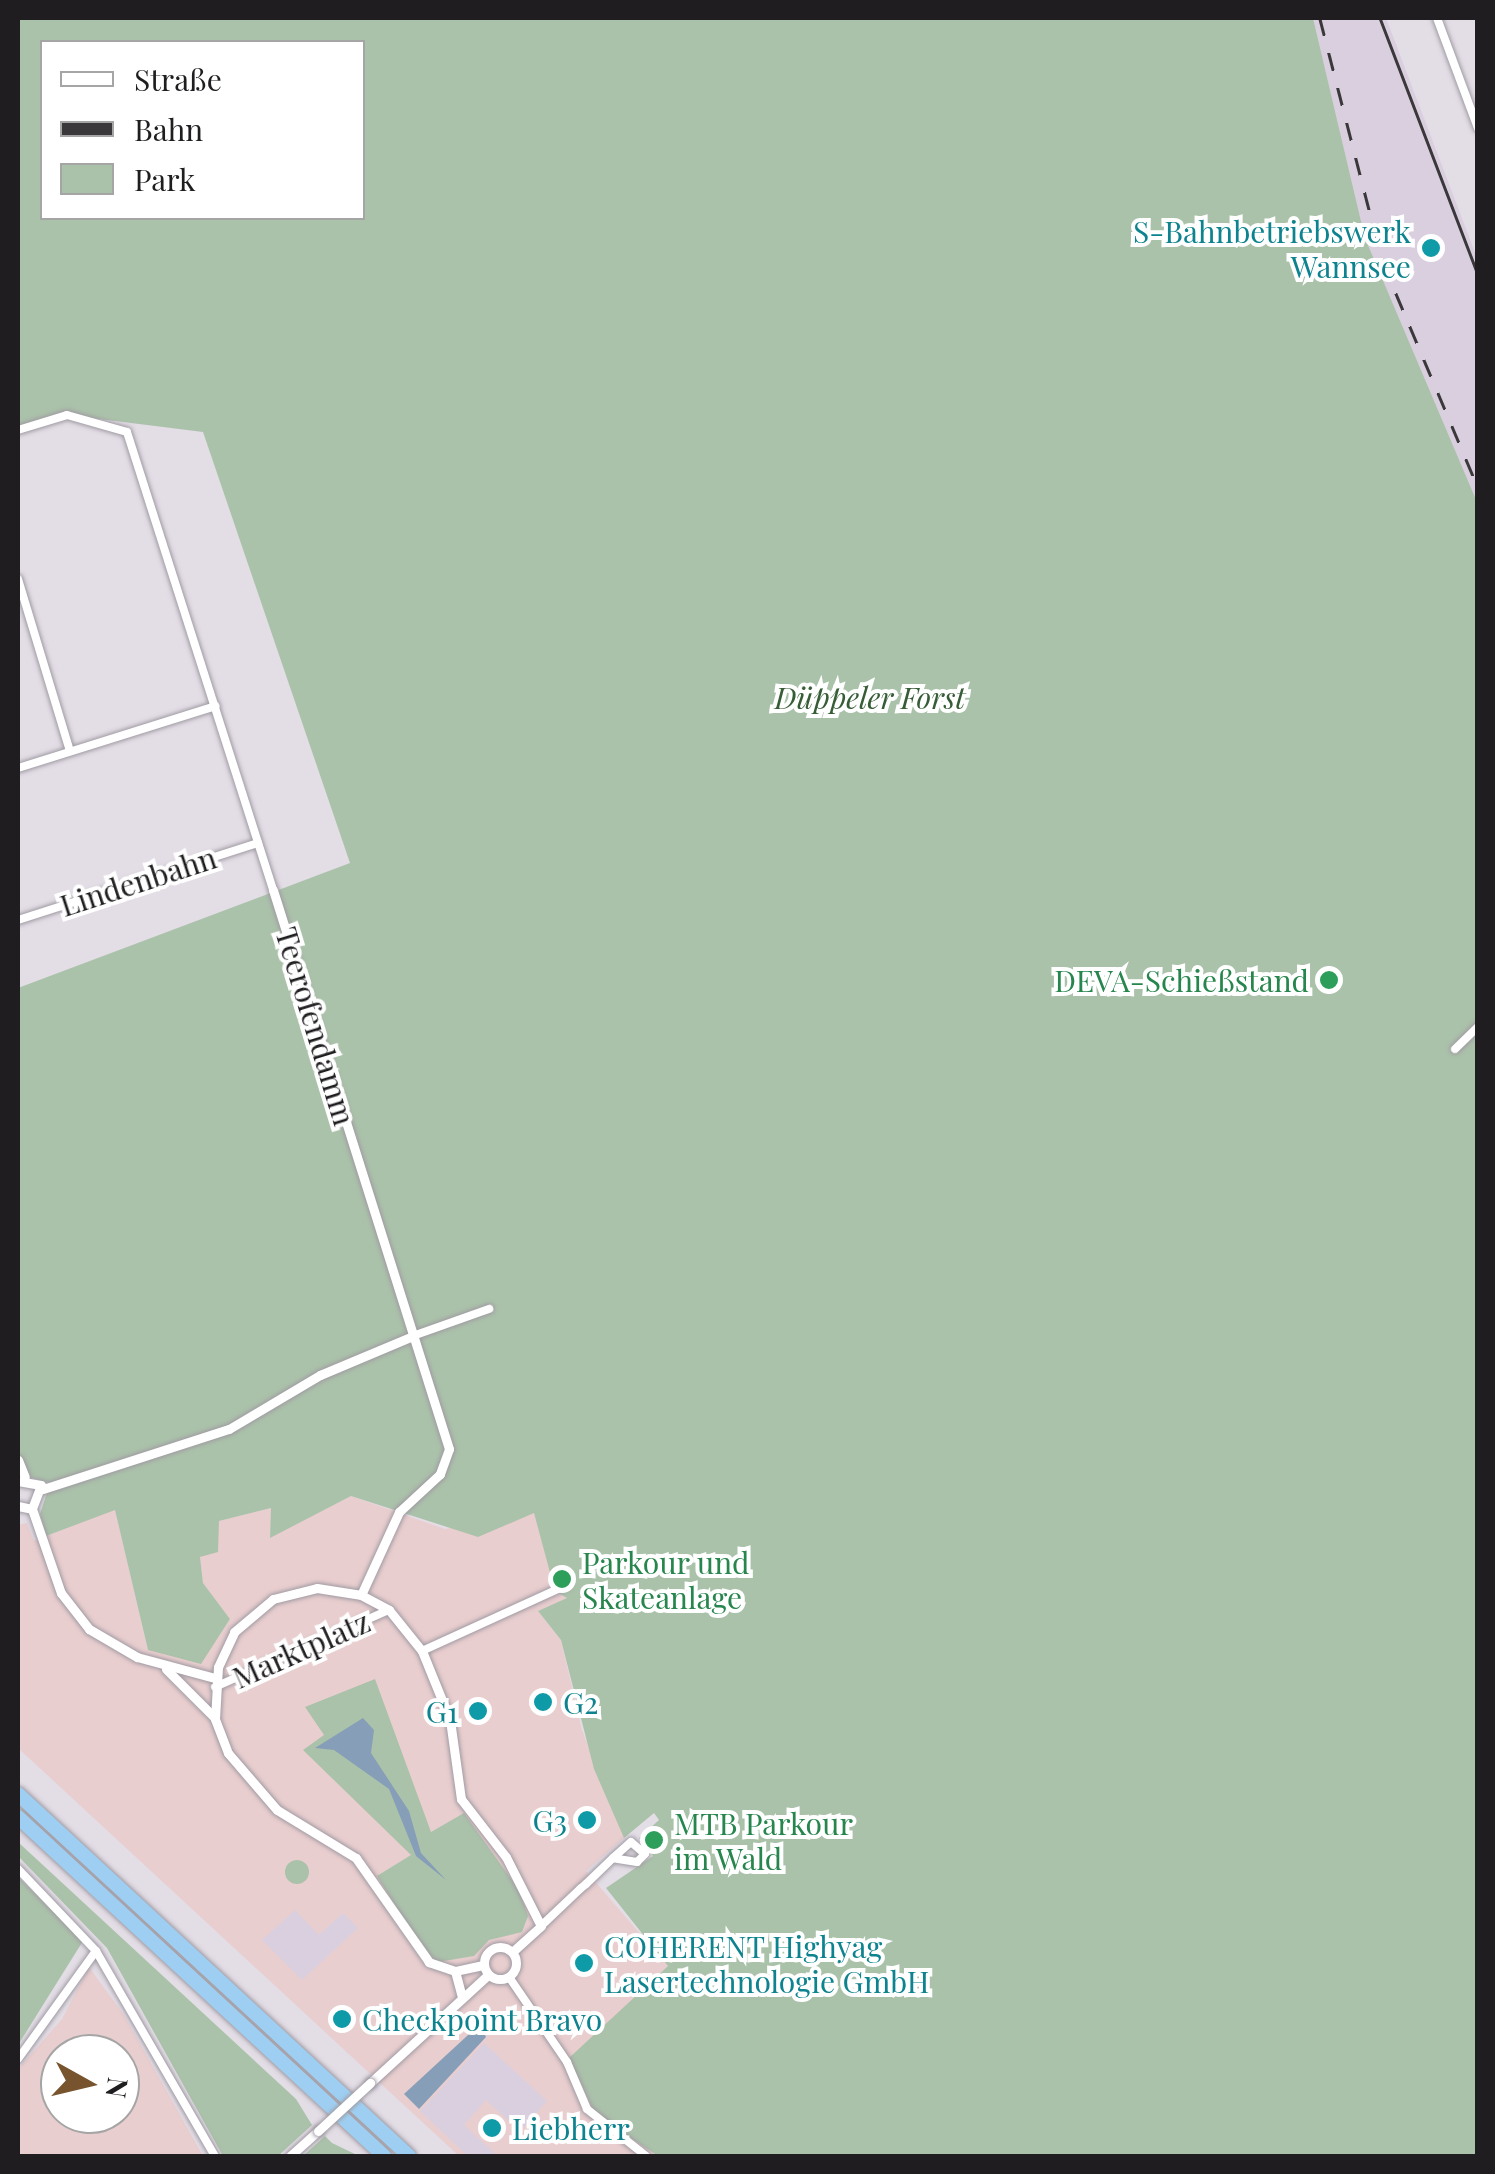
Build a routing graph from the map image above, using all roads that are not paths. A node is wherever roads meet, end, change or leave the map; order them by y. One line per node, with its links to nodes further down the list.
1 (1437, 18): 2 (street)
2 (1478, 128)
3 (18, 430): 5 (street, Teerofendamm)
4 (18, 579): 6 (street)
5 (216, 706): 6 (street); 8 (street, Teerofendamm)
6 (70, 751): 7 (street)
7 (18, 768)
8 (258, 843): 9 (street, Teerofendamm); 10 (street, Lindenbahn)
9 (274, 890): 14 (street, Teerofendamm)
10 (18, 920)
11 (1478, 1027): 12 (street)
12 (1456, 1049)
13 (489, 1309): 14 (street)
14 (413, 1336): 17 (street); 21 (street, Teerofendamm)
15 (18, 1460): 16 (street)
16 (21, 1479): 17 (street)
17 (43, 1489): 19 (street)
18 (18, 1506): 19 (street)
19 (32, 1509): 24 (street)
20 (567, 1585): 23 (street)
21 (361, 1595): 22 (street); 25 (street)
22 (389, 1610): 23 (street); 25 (street, Marktplatz)
23 (422, 1651): 31 (street)
24 (160, 1664): 25 (street); 26 (street)
25 (214, 1683): 26 (street)
26 (215, 1718): 35 (street)
27 (18, 1794): 42 (highway)
28 (18, 1818): 41 (highway)
29 (613, 1858): 31 (street)
30 (18, 1869): 32 (street)
31 (541, 1926): 33 (street)
32 (96, 1951): 38 (street); 39 (street)
33 (512, 1952): 34 (street); 36 (street)
34 (486, 1970): 35 (street); 36 (street); 37 (street)
35 (455, 1971): 37 (street)
36 (509, 1977): 43 (street)
37 (463, 1994): 40 (street, bridge)
38 (18, 2060)
39 (214, 2156)
40 (290, 2156)
41 (384, 2156)
42 (409, 2156)
43 (646, 2156)

